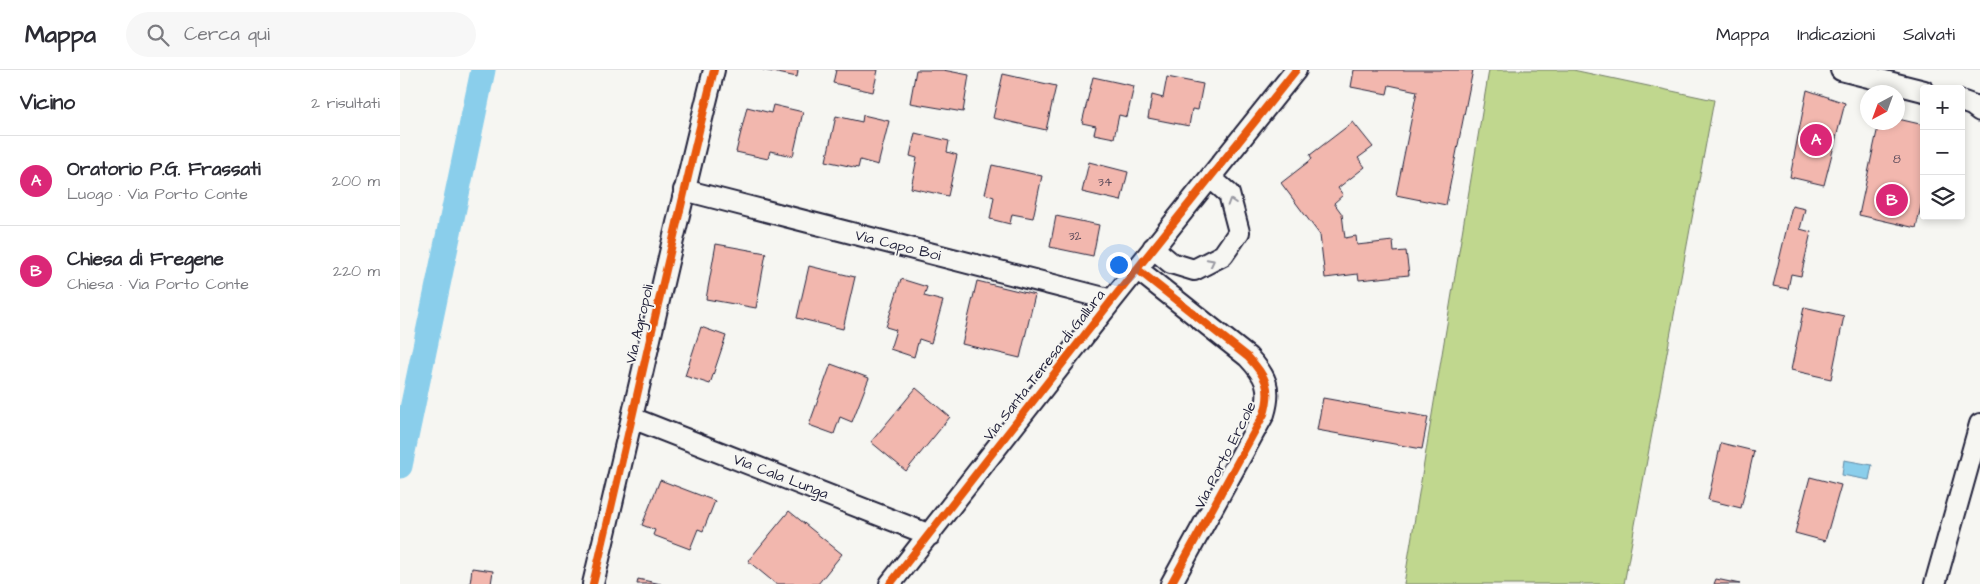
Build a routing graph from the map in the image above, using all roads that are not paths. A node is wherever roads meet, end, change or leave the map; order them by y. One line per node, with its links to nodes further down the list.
1 (714, 70): 6 (street, Via Agropoli)
2 (1841, 70): 4 (street)
3 (1289, 71): 5 (street, Via Santa Teresa di Gallura)
4 (1920, 90)
5 (1211, 178): 7 (street, Via Santa Teresa di Gallura); 7 (street, one-way to 5)
6 (684, 190): 9 (street, Via Capo Boi); 10 (street, Via Agropoli)
7 (1153, 248): 8 (street, Via Santa Teresa di Gallura)
8 (1137, 268): 9 (street, Via Santa Teresa di Gallura); 15 (street, Via Porto Ercole)
9 (1112, 300): 12 (street, Via Santa Teresa di Gallura)
10 (632, 418): 12 (street, Via Cala Lunga); 13 (street, Via Agropoli)
11 (1980, 424): 16 (street)
12 (930, 535): 14 (street, Via Santa Teresa di Gallura)
13 (592, 584)
14 (890, 584)
15 (1171, 584)
16 (1935, 584)

